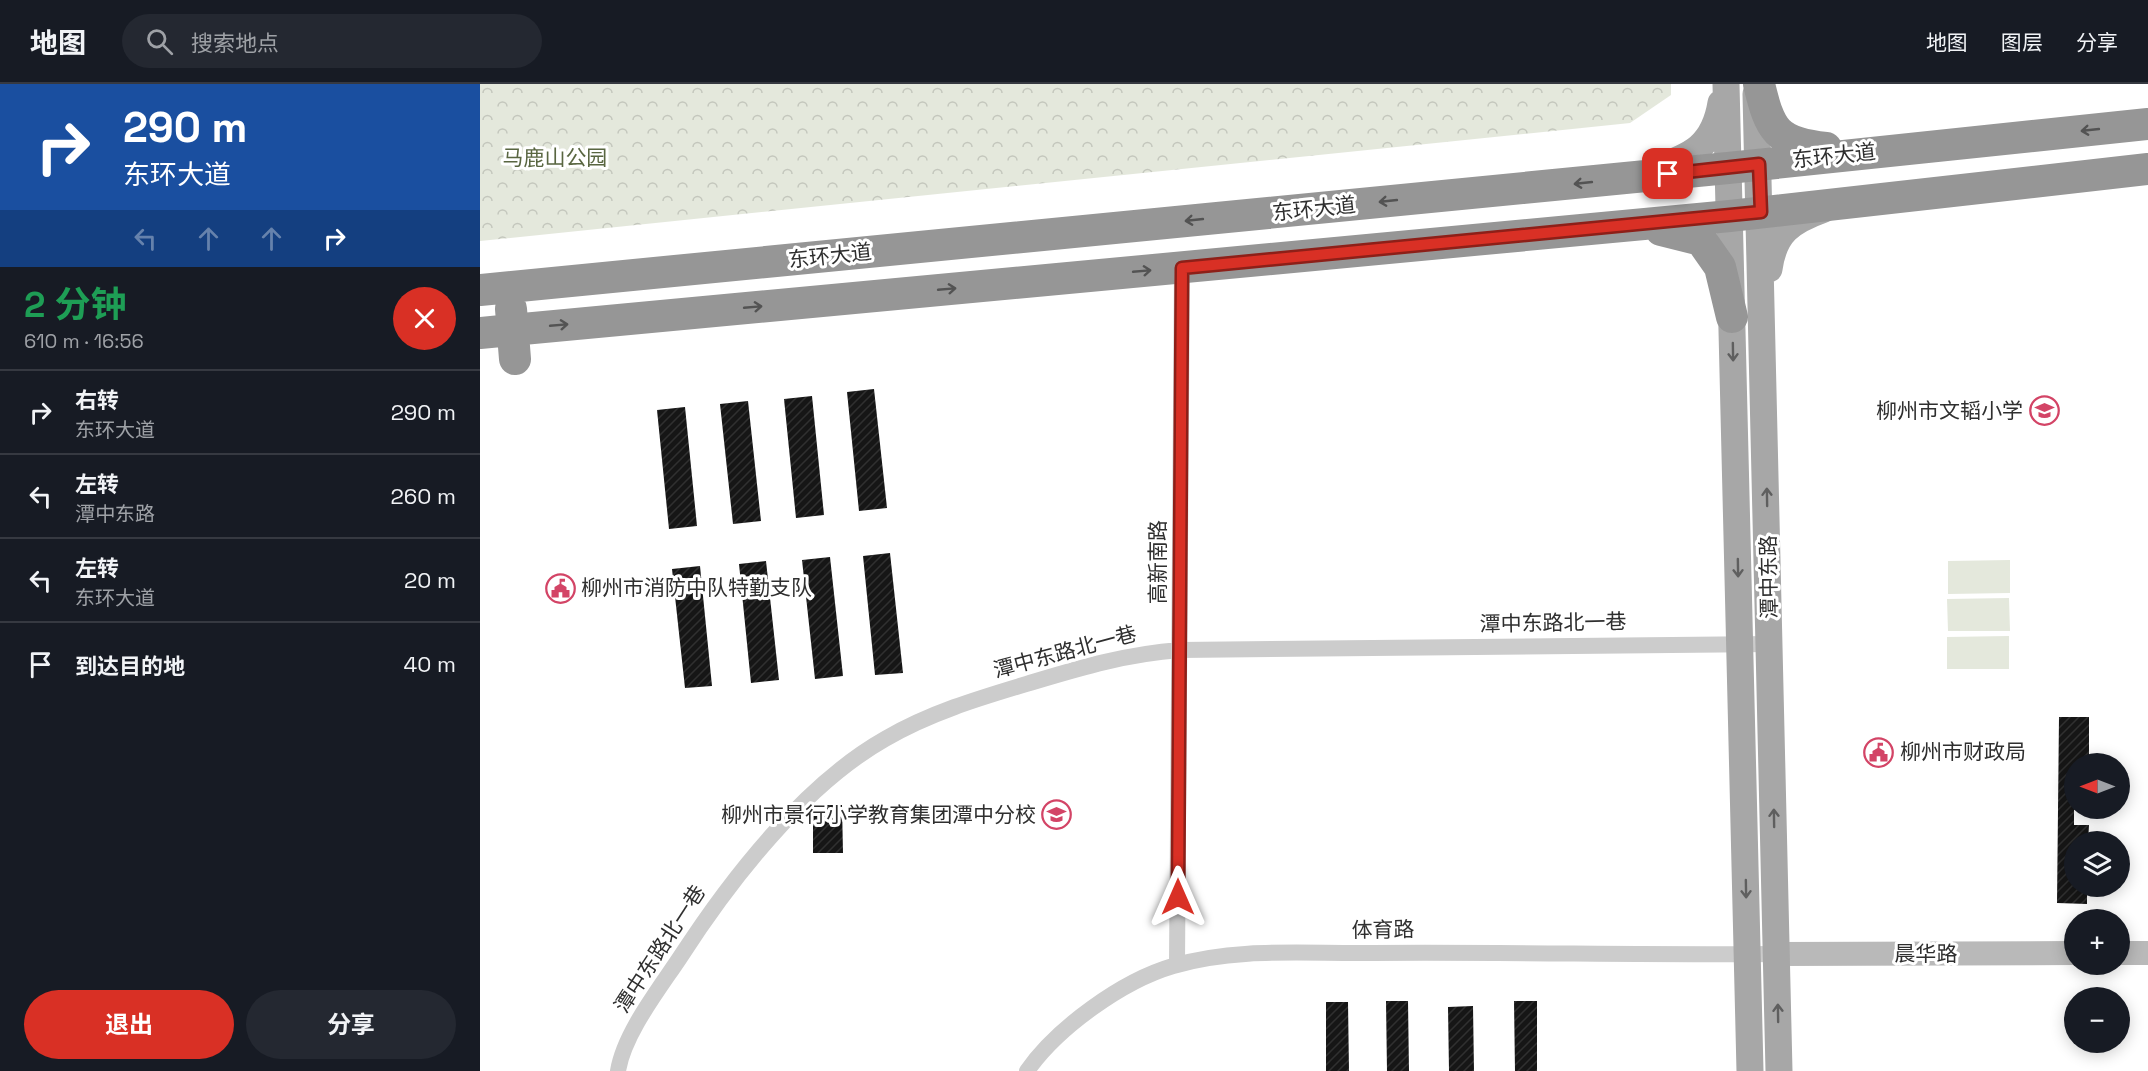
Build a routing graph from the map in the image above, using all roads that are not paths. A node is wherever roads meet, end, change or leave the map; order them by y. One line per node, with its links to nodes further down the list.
1 (1725, 84): 6 (main road, 潭中东路); 8 (main road)
2 (1757, 84): 4 (highway); 5 (main road, 潭中东路)
3 (2148, 124): 4 (highway, 东环大道, one-way to 4)
4 (1869, 153): 5 (highway, 东环大道)
5 (1759, 164): 6 (highway, 东环大道); 10 (main road, 潭中东路)
6 (1728, 168): 8 (highway, 东环大道); 11 (main road, 潭中东路)
7 (2148, 169): 9 (highway, 东环大道)
8 (1628, 178): 14 (highway, 东环大道, one-way to 14)
9 (1845, 201): 10 (highway, 东环大道); 15 (main road)
10 (1761, 212): 11 (highway, 东环大道); 15 (main road, 潭中东路)
11 (1730, 216): 12 (highway, 东环大道); 16 (main road, 潭中东路)
12 (1621, 226): 13 (highway, 东环大道); 16 (highway)
13 (1182, 268): 18 (highway, 东环大道, one-way to 13); 21 (street, 高新南路)
14 (495, 288): 18 (highway)
15 (1763, 311): 20 (main road, 潭中东路, one-way to 15)
16 (1732, 317): 19 (main road, 潭中东路, one-way to 19)
17 (480, 333): 18 (highway, 东环大道)
18 (514, 344)
19 (1740, 644): 20 (street, 潭中东路北一巷); 21 (street, 潭中东路北一巷); 25 (main road, 潭中东路, one-way to 25)
20 (1770, 644): 26 (main road, 潭中东路, one-way to 20)
21 (1180, 650): 27 (street, 高新南路); 28 (street, 潭中东路北一巷)
22 (2064, 953): 26 (street, 晨华路)
23 (2130, 953): 24 (street)
24 (2148, 953)
25 (1747, 954): 26 (street, 体育路); 27 (street, 体育路); 30 (main road, 潭中东路)
26 (1777, 954): 31 (main road, 潭中东路, one-way to 26)
27 (1177, 965): 29 (street, 体育路)
28 (618, 1071)
29 (1027, 1071)
30 (1750, 1071)
31 (1779, 1071)

